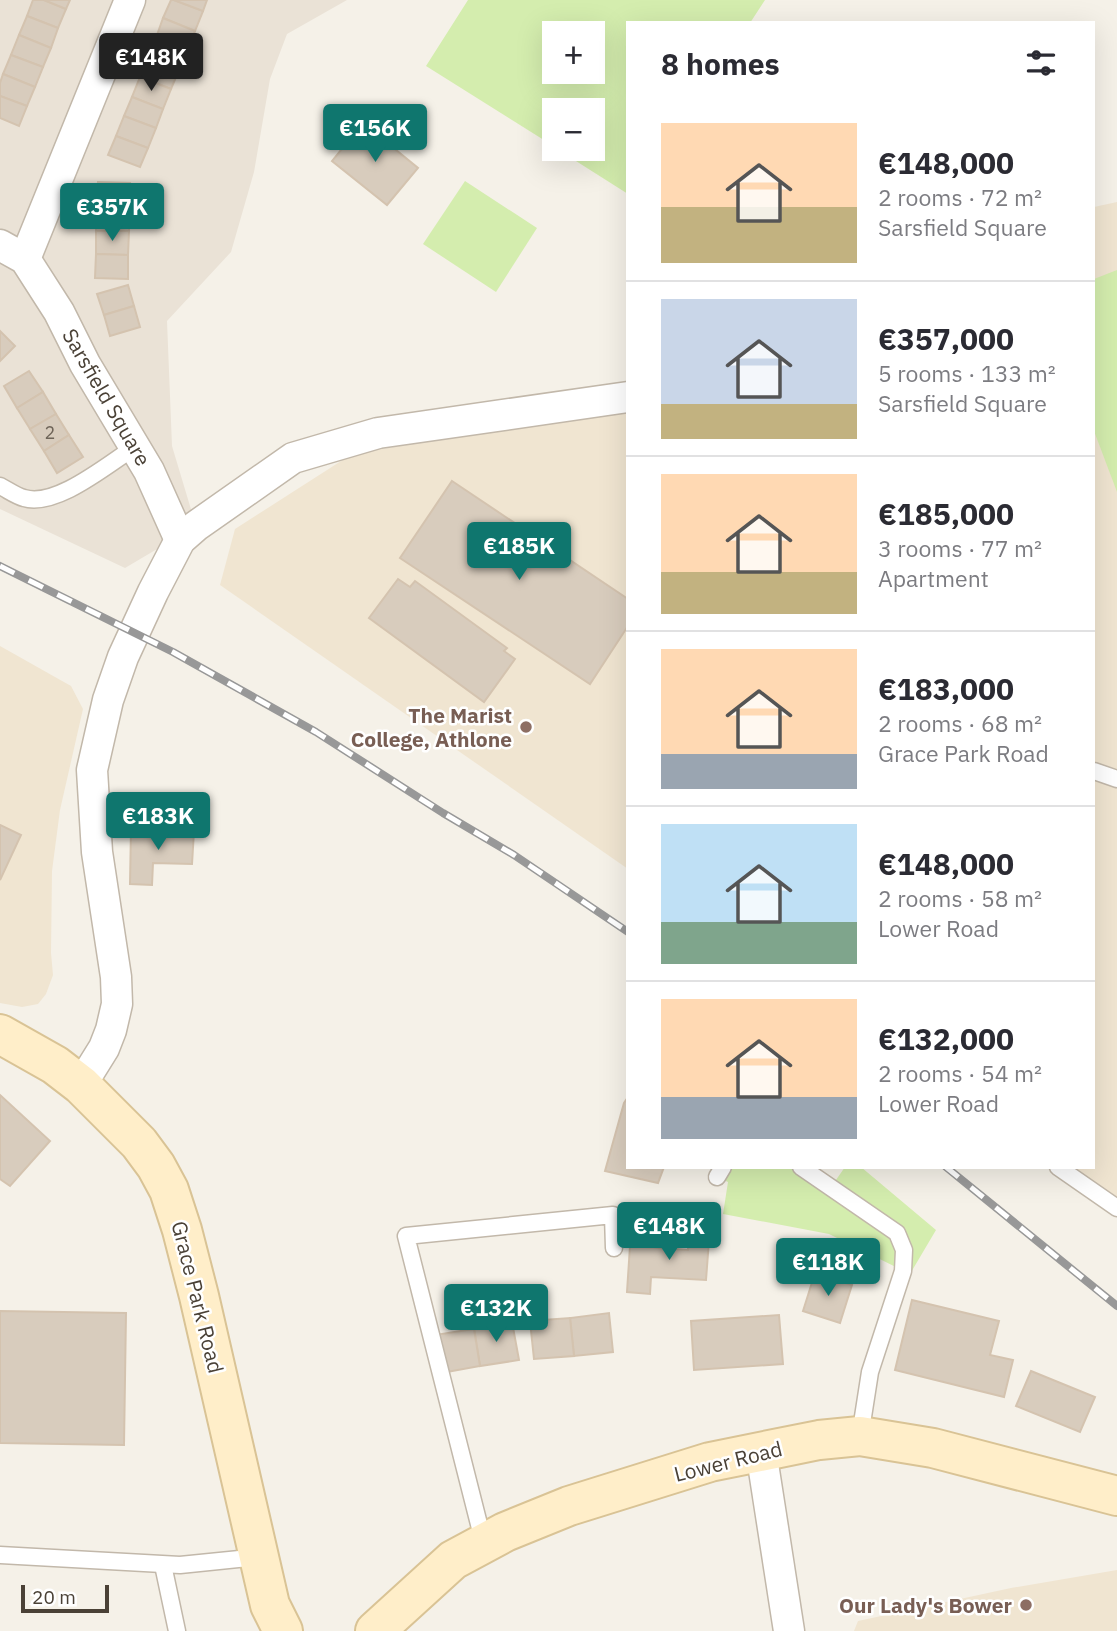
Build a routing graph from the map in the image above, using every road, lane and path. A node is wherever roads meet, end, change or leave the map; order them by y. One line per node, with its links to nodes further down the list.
1 (130, 0): 2 (street, Sarsfield Square)
2 (13, 252): 4 (street, Sarsfield Square)
3 (626, 397): 6 (street)
4 (135, 447): 5 (lane); 6 (street, Sarsfield Square)
5 (0, 486)
6 (180, 540): 10 (street)
7 (1095, 771): 8 (lane)
8 (1117, 779)
9 (0, 1034): 10 (street, Grace Park Road)
10 (81, 1085): 20 (street, Grace Park Road)
11 (804, 1169): 15 (lane)
12 (1061, 1169): 13 (lane)
13 (1117, 1208)
14 (614, 1248): 18 (lane)
15 (859, 1436): 16 (street, Lower Road); 17 (street, Lower Road)
16 (761, 1451): 18 (street, Lower Road); 25 (street)
17 (1117, 1496)
18 (484, 1544): 24 (street, Lower Road)
19 (0, 1555): 21 (lane)
20 (259, 1557): 21 (lane); 23 (street, Grace Park Road)
21 (163, 1564): 22 (lane)
22 (177, 1631)
23 (283, 1631)
24 (374, 1631)
25 (789, 1631)

